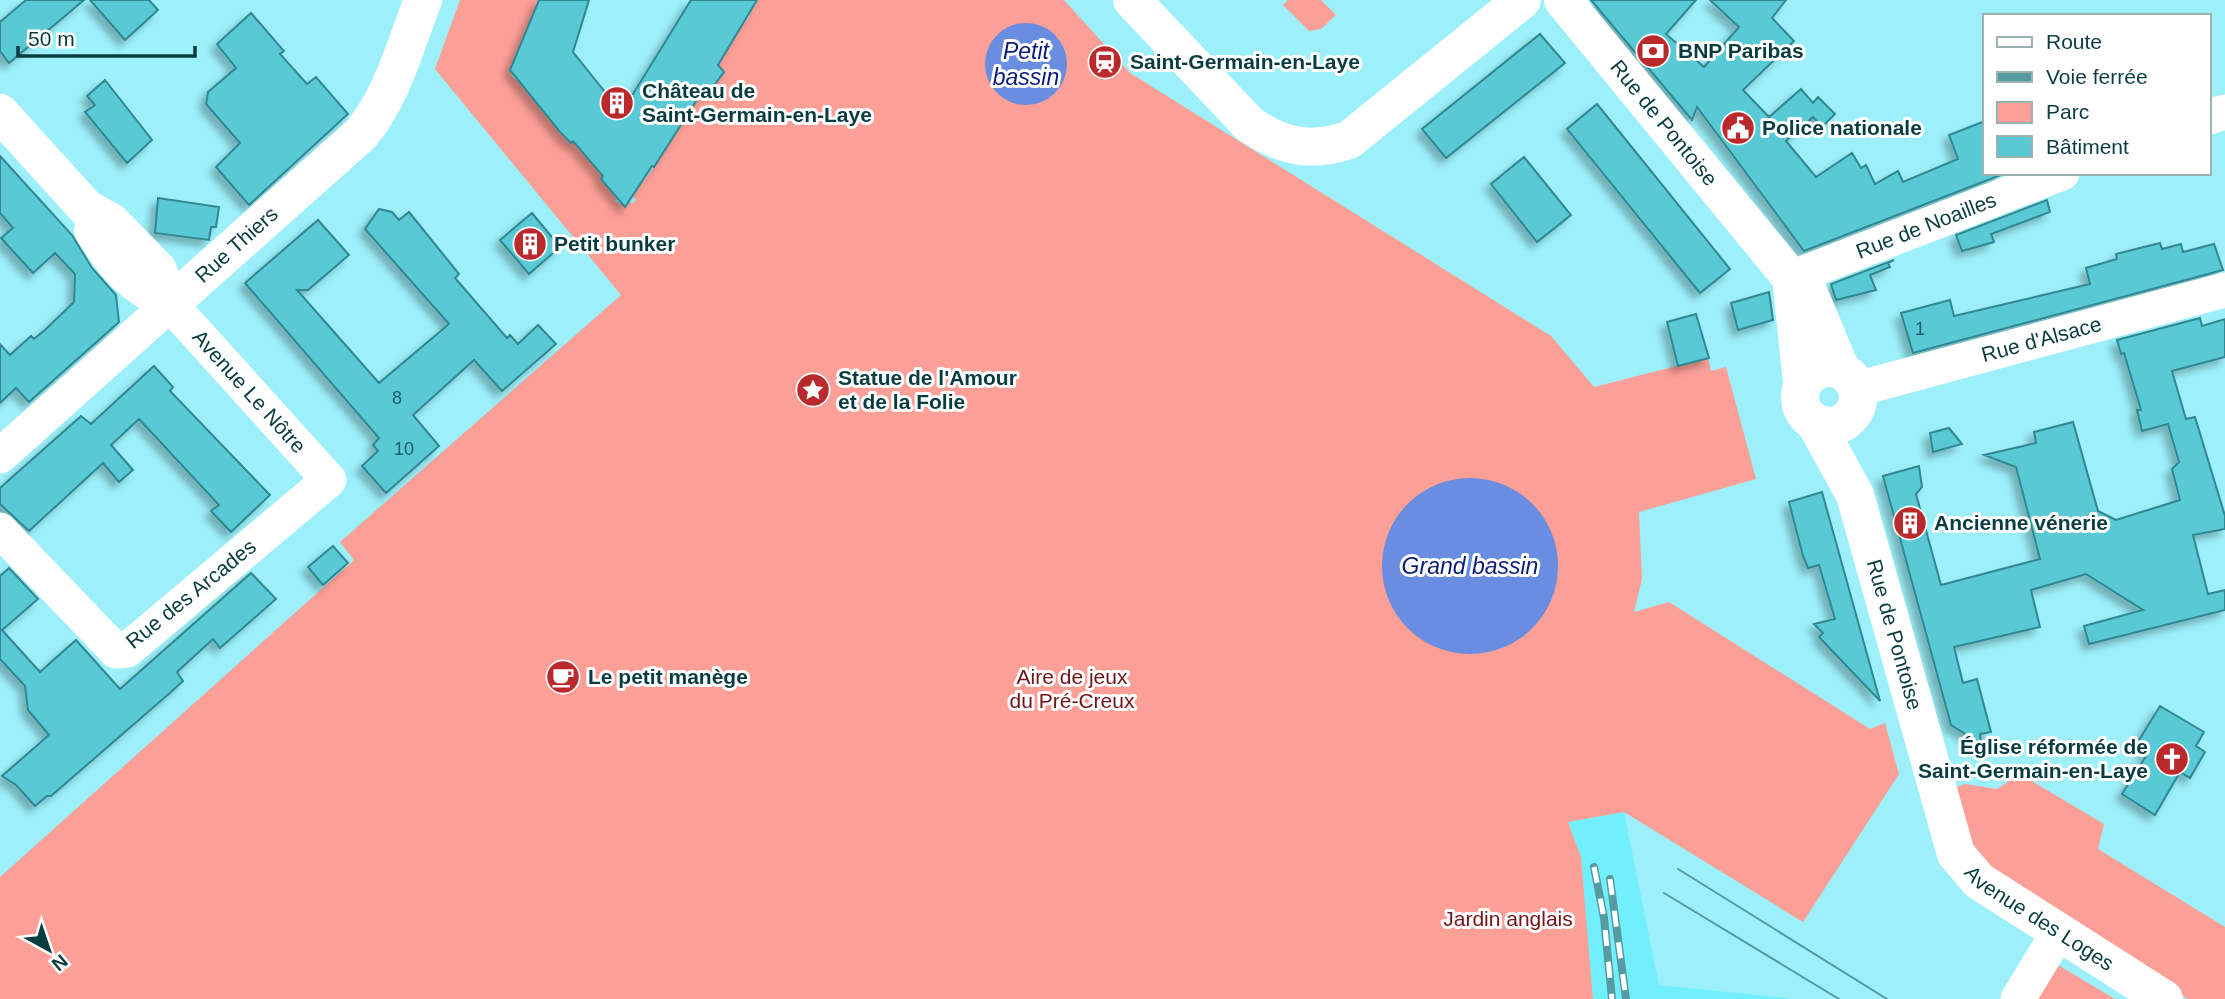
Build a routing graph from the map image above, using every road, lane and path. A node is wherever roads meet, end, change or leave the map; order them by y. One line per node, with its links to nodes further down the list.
1 (424, 0): 8 (main road, Rue Thiers)
2 (1132, 0): 3 (main road)
3 (1540, 3): 6 (main road, Rue de Pontoise)
4 (0, 113): 8 (main road)
5 (2057, 175): 6 (street, Rue de Noailles)
6 (1791, 278): 9 (main road, Rue de Pontoise); 9 (main road)
7 (2225, 290): 9 (street, Rue d'Alsace)
8 (170, 304): 10 (street, Rue Thiers); 11 (street, Avenue Le Nôtre)
9 (1841, 399): 13 (main road, Rue de Pontoise)
10 (0, 456)
11 (329, 480): 12 (street, Rue des Arcades)
12 (0, 530)
13 (1956, 853): 14 (main road, Avenue des Loges)
14 (2058, 933): 15 (street); 16 (main road, Avenue des Loges)
15 (2018, 999)
16 (2164, 999)

